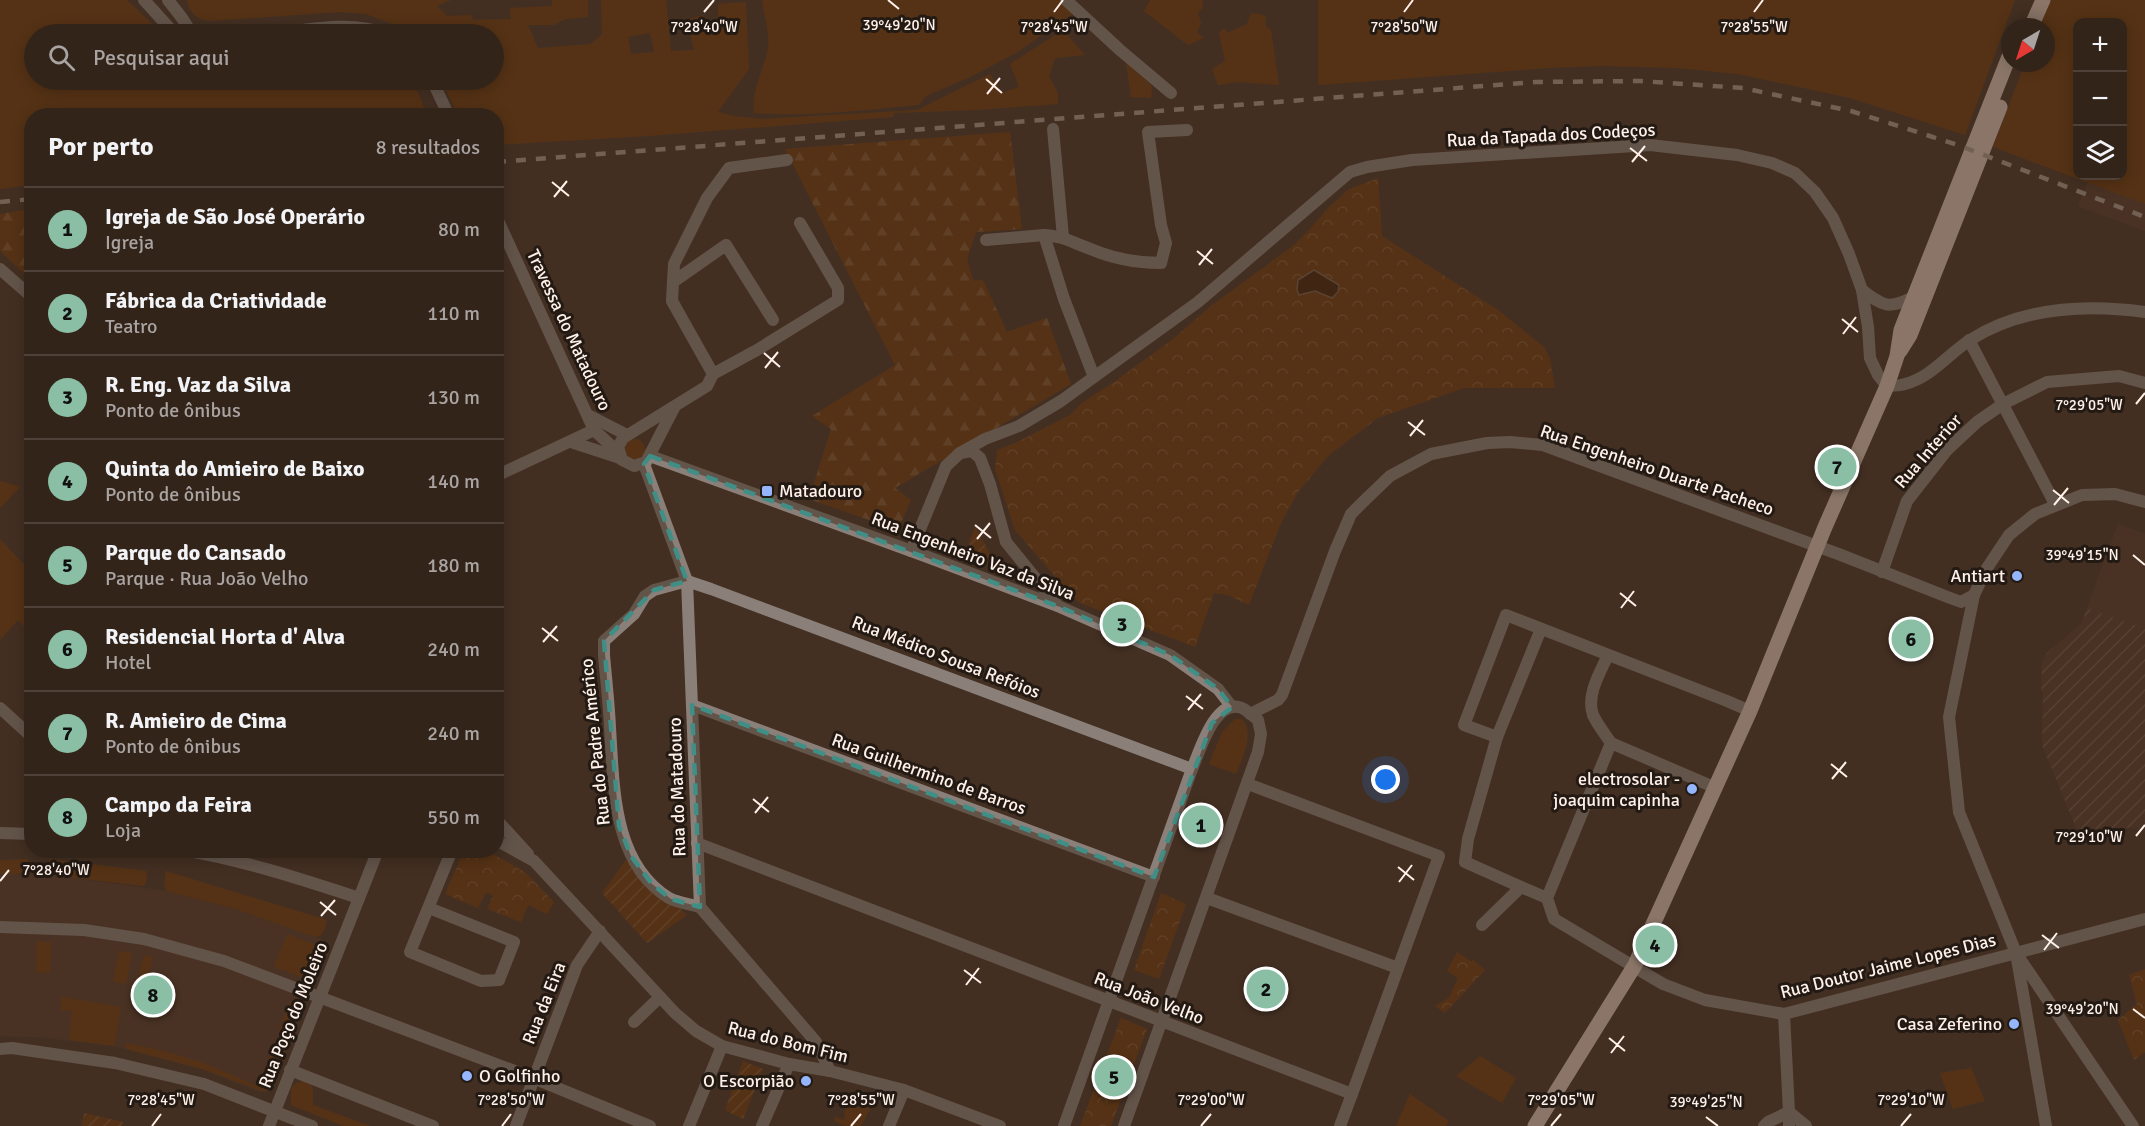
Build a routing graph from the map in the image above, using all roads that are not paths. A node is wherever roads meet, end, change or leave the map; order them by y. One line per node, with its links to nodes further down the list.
1 (168, 0): 7 (street)
2 (183, 0): 7 (street)
3 (1066, 0): 15 (street)
4 (2031, 0): 8 (main road)
5 (2043, 0): 9 (main road)
6 (148, 2): 10 (street)
7 (182, 18): 11 (street)
8 (2024, 18)
9 (2035, 18)
10 (166, 24)
11 (186, 24)
12 (2003, 72): 29 (main road)
13 (2013, 72): 33 (main road)
14 (437, 90): 16 (street)
15 (1171, 93)
16 (445, 108)
17 (1053, 129): 23 (street)
18 (1186, 130): 23 (street)
19 (787, 160): 26 (street)
20 (800, 224): 34 (street)
21 (504, 233): 40 (street, Travessa do Matadouro)
22 (1044, 235): 23 (street); 24 (street); 35 (street)
23 (1063, 237)
24 (986, 240)
25 (0, 268): 27 (street)
26 (673, 282): 31 (street); 34 (street)
27 (24, 290)
28 (1862, 290): 29 (street); 35 (street, Rua da Tapada dos Codeços); 37 (street, Rua da Tapada dos Codeços)
29 (1913, 297): 33 (main road)
30 (2145, 312): 32 (street)
31 (773, 320)
32 (1969, 340): 37 (street); 38 (street)
33 (1897, 356): 37 (main road)
34 (713, 374): 39 (street)
35 (1094, 377): 44 (street)
36 (2145, 383): 38 (street, Rua Interior)
37 (1887, 386): 50 (main road)
38 (2002, 404): 49 (street); 52 (street, Rua Interior)
39 (675, 406): 42 (street); 46 (street)
40 (588, 415): 41 (street, Travessa do Matadouro); 42 (street)
41 (594, 430): 43 (street); 45 (street, Travessa do Matadouro)
42 (630, 434): 45 (street); 46 (street)
43 (571, 442): 45 (street); 47 (street)
44 (960, 453): 51 (street); 55 (street)
45 (619, 455): 46 (street)
46 (648, 456): 51 (street, Rua Engenheiro Vaz da Silva); 53 (street, Rua do Matadouro)
47 (504, 472)
48 (2145, 502): 49 (street)
49 (2055, 504): 54 (street)
50 (1816, 547): 52 (street, Rua Engenheiro Duarte Pacheco); 61 (main road); 62 (street, Rua Engenheiro Duarte Pacheco)
51 (911, 551): 55 (street, Rua Engenheiro Vaz da Silva)
52 (1882, 572): 54 (street, Rua Engenheiro Duarte Pacheco)
53 (687, 581): 58 (street, Rua do Matadouro); 66 (street, Rua Médico Sousa Refóios); 83 (street, Rua do Padre Américo)
54 (1974, 595): 89 (street)
55 (1060, 608): 59 (street, Rua Engenheiro Vaz da Silva)
56 (1541, 629): 57 (street); 64 (street); 64 (street)
57 (1608, 655): 61 (street); 65 (street)
58 (692, 705): 72 (street, Rua do Matadouro); 78 (street, Rua Guilhermino de Barros)
59 (1232, 707): 62 (street); 66 (street)
60 (0, 708): 63 (street)
61 (1750, 711): 68 (main road)
62 (1250, 714): 67 (street)
63 (24, 729)
64 (1497, 737): 79 (street)
65 (1611, 743): 68 (street); 82 (street)
66 (1192, 769): 78 (street)
67 (1248, 784): 81 (street); 91 (street)
68 (1716, 788): 90 (main road)
69 (504, 828): 77 (street)
70 (0, 833): 71 (street)
71 (24, 834)
72 (697, 843): 83 (street, Rua do Matadouro); 94 (street, Rua João Velho)
73 (504, 844): 77 (street, Rua do Bom Fim)
74 (217, 858): 80 (street)
75 (375, 858): 80 (street, Rua Poço do Moleiro)
76 (449, 858): 84 (street)
77 (534, 861): 88 (street, Rua do Bom Fim)
78 (1154, 877): 94 (street)
79 (1521, 887): 82 (street); 86 (street)
80 (358, 898): 92 (street, Rua Poço do Moleiro)
81 (1207, 898): 91 (street); 97 (street)
82 (1547, 898): 90 (street, Rua Doutor Jaime Lopes Dias)
83 (700, 907): 102 (street)
84 (429, 908): 84 (street)
85 (2145, 919): 89 (street, Rua Doutor Jaime Lopes Dias)
86 (1482, 925)
87 (0, 927): 92 (street)
88 (600, 931): 93 (street, Rua do Bom Fim); 103 (street, Rua da Eira)
89 (2016, 953): 95 (street, Rua Doutor Jaime Lopes Dias); 124 (street); 125 (street)
90 (1635, 966): 95 (street, Rua Doutor Jaime Lopes Dias); 120 (main road)
91 (1398, 968): 105 (street)
92 (320, 996): 101 (street, Rua Poço do Moleiro); 103 (street)
93 (660, 997): 96 (street); 98 (street, Rua do Bom Fim)
94 (1109, 1003): 97 (street, Rua João Velho); 117 (street)
95 (1784, 1014): 107 (street)
96 (634, 1022)
97 (1162, 1023): 105 (street, Rua João Velho); 118 (street)
98 (722, 1046): 100 (street, Rua do Bom Fim); 113 (street)
99 (0, 1049): 106 (street)
100 (789, 1064): 102 (street, Rua do Bom Fim); 114 (street)
101 (290, 1070): 106 (street, Rua Poço do Moleiro); 110 (street)
102 (830, 1071): 104 (street, Rua do Bom Fim)
103 (533, 1078): 111 (street, Rua da Eira); 112 (street)
104 (904, 1090): 115 (street); 116 (street, Rua do Bom Fim)
105 (1352, 1094): 119 (street)
106 (274, 1111): 108 (street, Rua Poço do Moleiro); 109 (street)
107 (1789, 1112): 121 (street); 122 (street); 123 (street)
108 (268, 1126)
109 (312, 1126)
110 (433, 1126)
111 (516, 1126)
112 (650, 1126)
113 (689, 1126)
114 (762, 1126)
115 (890, 1126)
116 (1000, 1126)
117 (1064, 1126)
118 (1124, 1126)
119 (1340, 1126)
120 (1535, 1126)
121 (1764, 1126)
122 (1789, 1126)
123 (1806, 1126)
124 (2046, 1126)
125 (2133, 1126)

